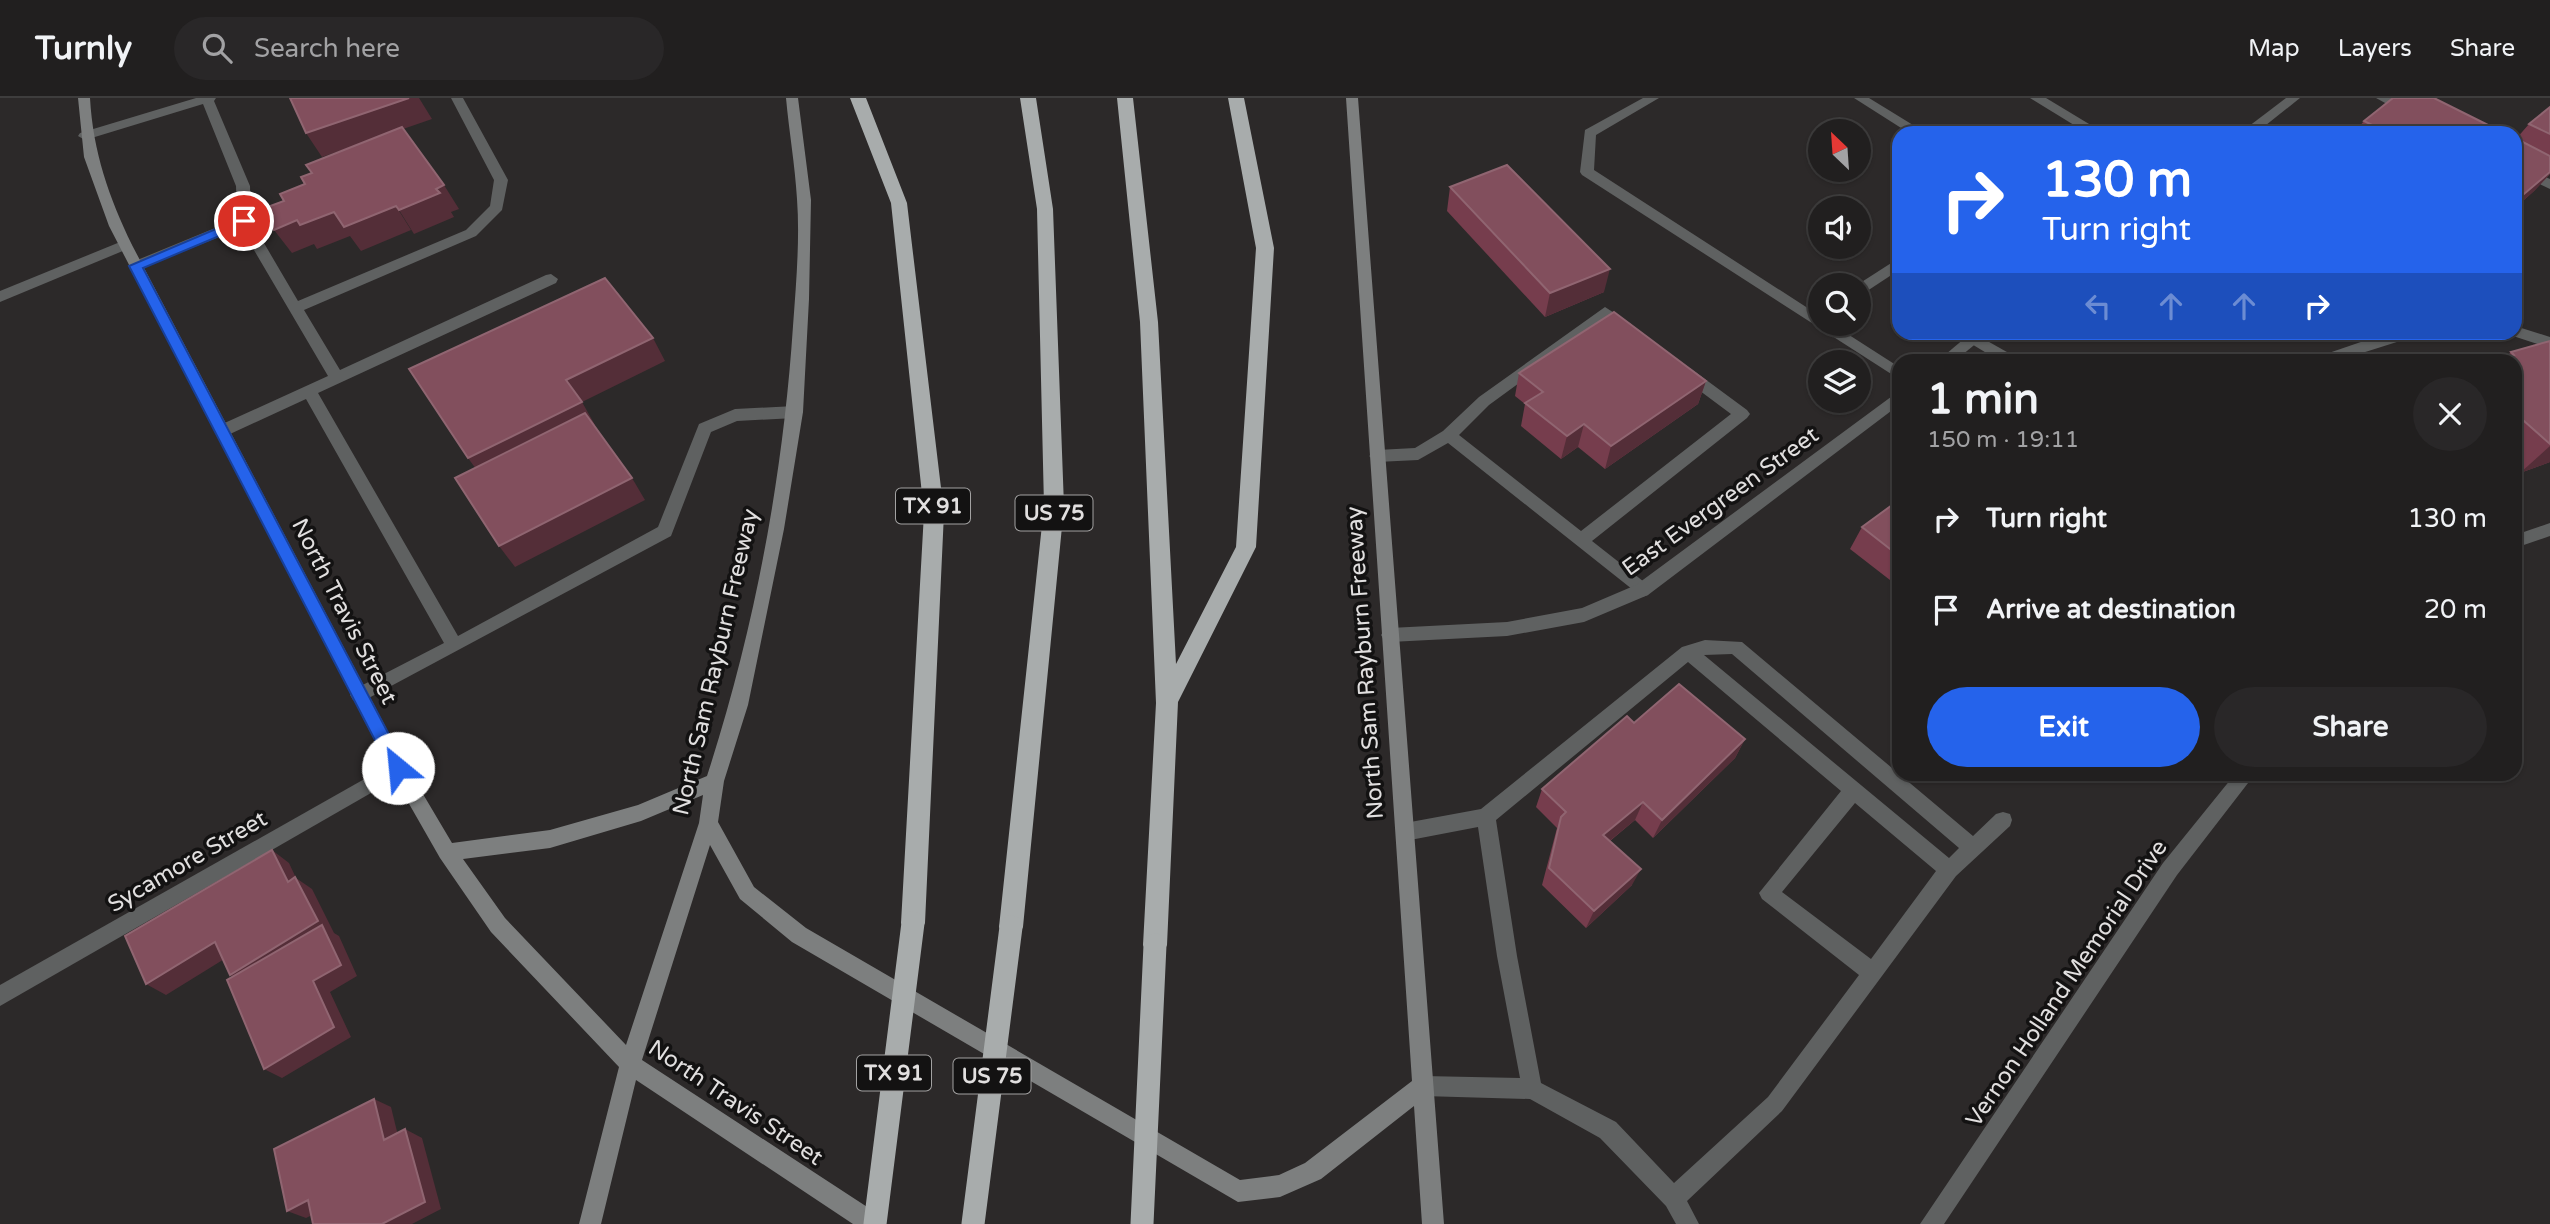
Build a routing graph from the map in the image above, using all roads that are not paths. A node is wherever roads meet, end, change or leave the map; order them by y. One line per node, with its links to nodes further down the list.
1 (84, 98): 19 (main road, North Travis Street)
2 (209, 98): 19 (street); 22 (street)
3 (457, 98): 29 (street)
4 (792, 98): 46 (main road, North Sam Rayburn Freeway)
5 (858, 98): 79 (highway, TX 91, bridge)
6 (1028, 98): 80 (highway, US 75, bridge)
7 (1125, 98): 58 (highway)
8 (1236, 98): 58 (highway)
9 (1352, 98): 49 (main road, North Sam Rayburn Freeway)
10 (1653, 98): 30 (street)
11 (1860, 98): 15 (street)
12 (2036, 98): 16 (street)
13 (2294, 98): 17 (street)
14 (2382, 98): 18 (street)
15 (1907, 126)
16 (2085, 126)
17 (2256, 126)
18 (2436, 126)
19 (85, 136): 23 (main road, North Travis Street)
20 (2522, 171): 21 (street)
21 (2550, 185)
22 (244, 221): 24 (street); 29 (street)
23 (125, 245): 24 (main road, North Travis Street); 28 (street)
24 (135, 266): 47 (main road, North Travis Street)
25 (1892, 268): 27 (street)
26 (551, 279): 43 (street)
27 (1871, 283)
28 (0, 297)
29 (297, 307): 43 (street)
30 (1808, 314)
31 (2522, 333): 37 (street)
32 (1637, 336): 48 (street)
33 (1841, 336): 42 (street)
34 (1974, 340): 38 (street)
35 (1984, 340): 39 (street)
36 (2386, 340): 40 (street)
37 (2550, 343)
38 (1954, 354)
39 (2002, 354)
40 (2343, 354)
41 (1668, 359): 52 (street)
42 (1892, 369)
43 (337, 378): 44 (street)
44 (309, 391): 47 (street); 55 (street)
45 (1892, 402): 53 (street, East Evergreen Street)
46 (795, 412): 55 (street); 61 (main road, North Sam Rayburn Freeway)
47 (224, 430): 57 (main road, North Travis Street)
48 (1448, 435): 49 (street); 52 (street)
49 (1377, 456): 54 (main road, North Sam Rayburn Freeway)
50 (2550, 529): 51 (street)
51 (2522, 539)
52 (1580, 541): 53 (street)
53 (1642, 590): 54 (street, East Evergreen Street)
54 (1390, 635): 68 (main road, North Sam Rayburn Freeway)
55 (455, 646): 57 (street)
56 (1688, 652): 60 (street); 64 (street); 65 (street)
57 (359, 695): 59 (main road, North Travis Street)
58 (1167, 703): 81 (highway, bridge)
59 (398, 768): 70 (main road, North Travis Street); 73 (street, Sycamore Street)
60 (1892, 779)
61 (715, 781): 67 (main road, North Sam Rayburn Freeway); 70 (main road)
62 (1894, 781): 69 (street)
63 (2240, 781): 84 (street, Vernon Holland Memorial Drive)
64 (1854, 790): 71 (street); 72 (street)
65 (1486, 817): 68 (street); 76 (street)
66 (2003, 820): 69 (street)
67 (708, 824): 74 (main road, North Sam Rayburn Freeway); 75 (main road)
68 (1405, 832): 75 (main road, North Sam Rayburn Freeway)
69 (1973, 848): 71 (street)
70 (447, 852): 74 (main road, North Travis Street)
71 (1949, 870): 72 (street)
72 (1873, 973): 77 (street)
73 (0, 996)
74 (630, 1064): 78 (main road, North Sam Rayburn Freeway); 79 (main road, North Travis Street)
75 (1423, 1086): 76 (street); 82 (main road, North Sam Rayburn Freeway)
76 (1532, 1089): 77 (street)
77 (1674, 1198): 83 (street)
78 (590, 1224)
79 (874, 1224)
80 (973, 1224)
81 (1142, 1224)
82 (1433, 1224)
83 (1688, 1224)
84 (1931, 1224)

